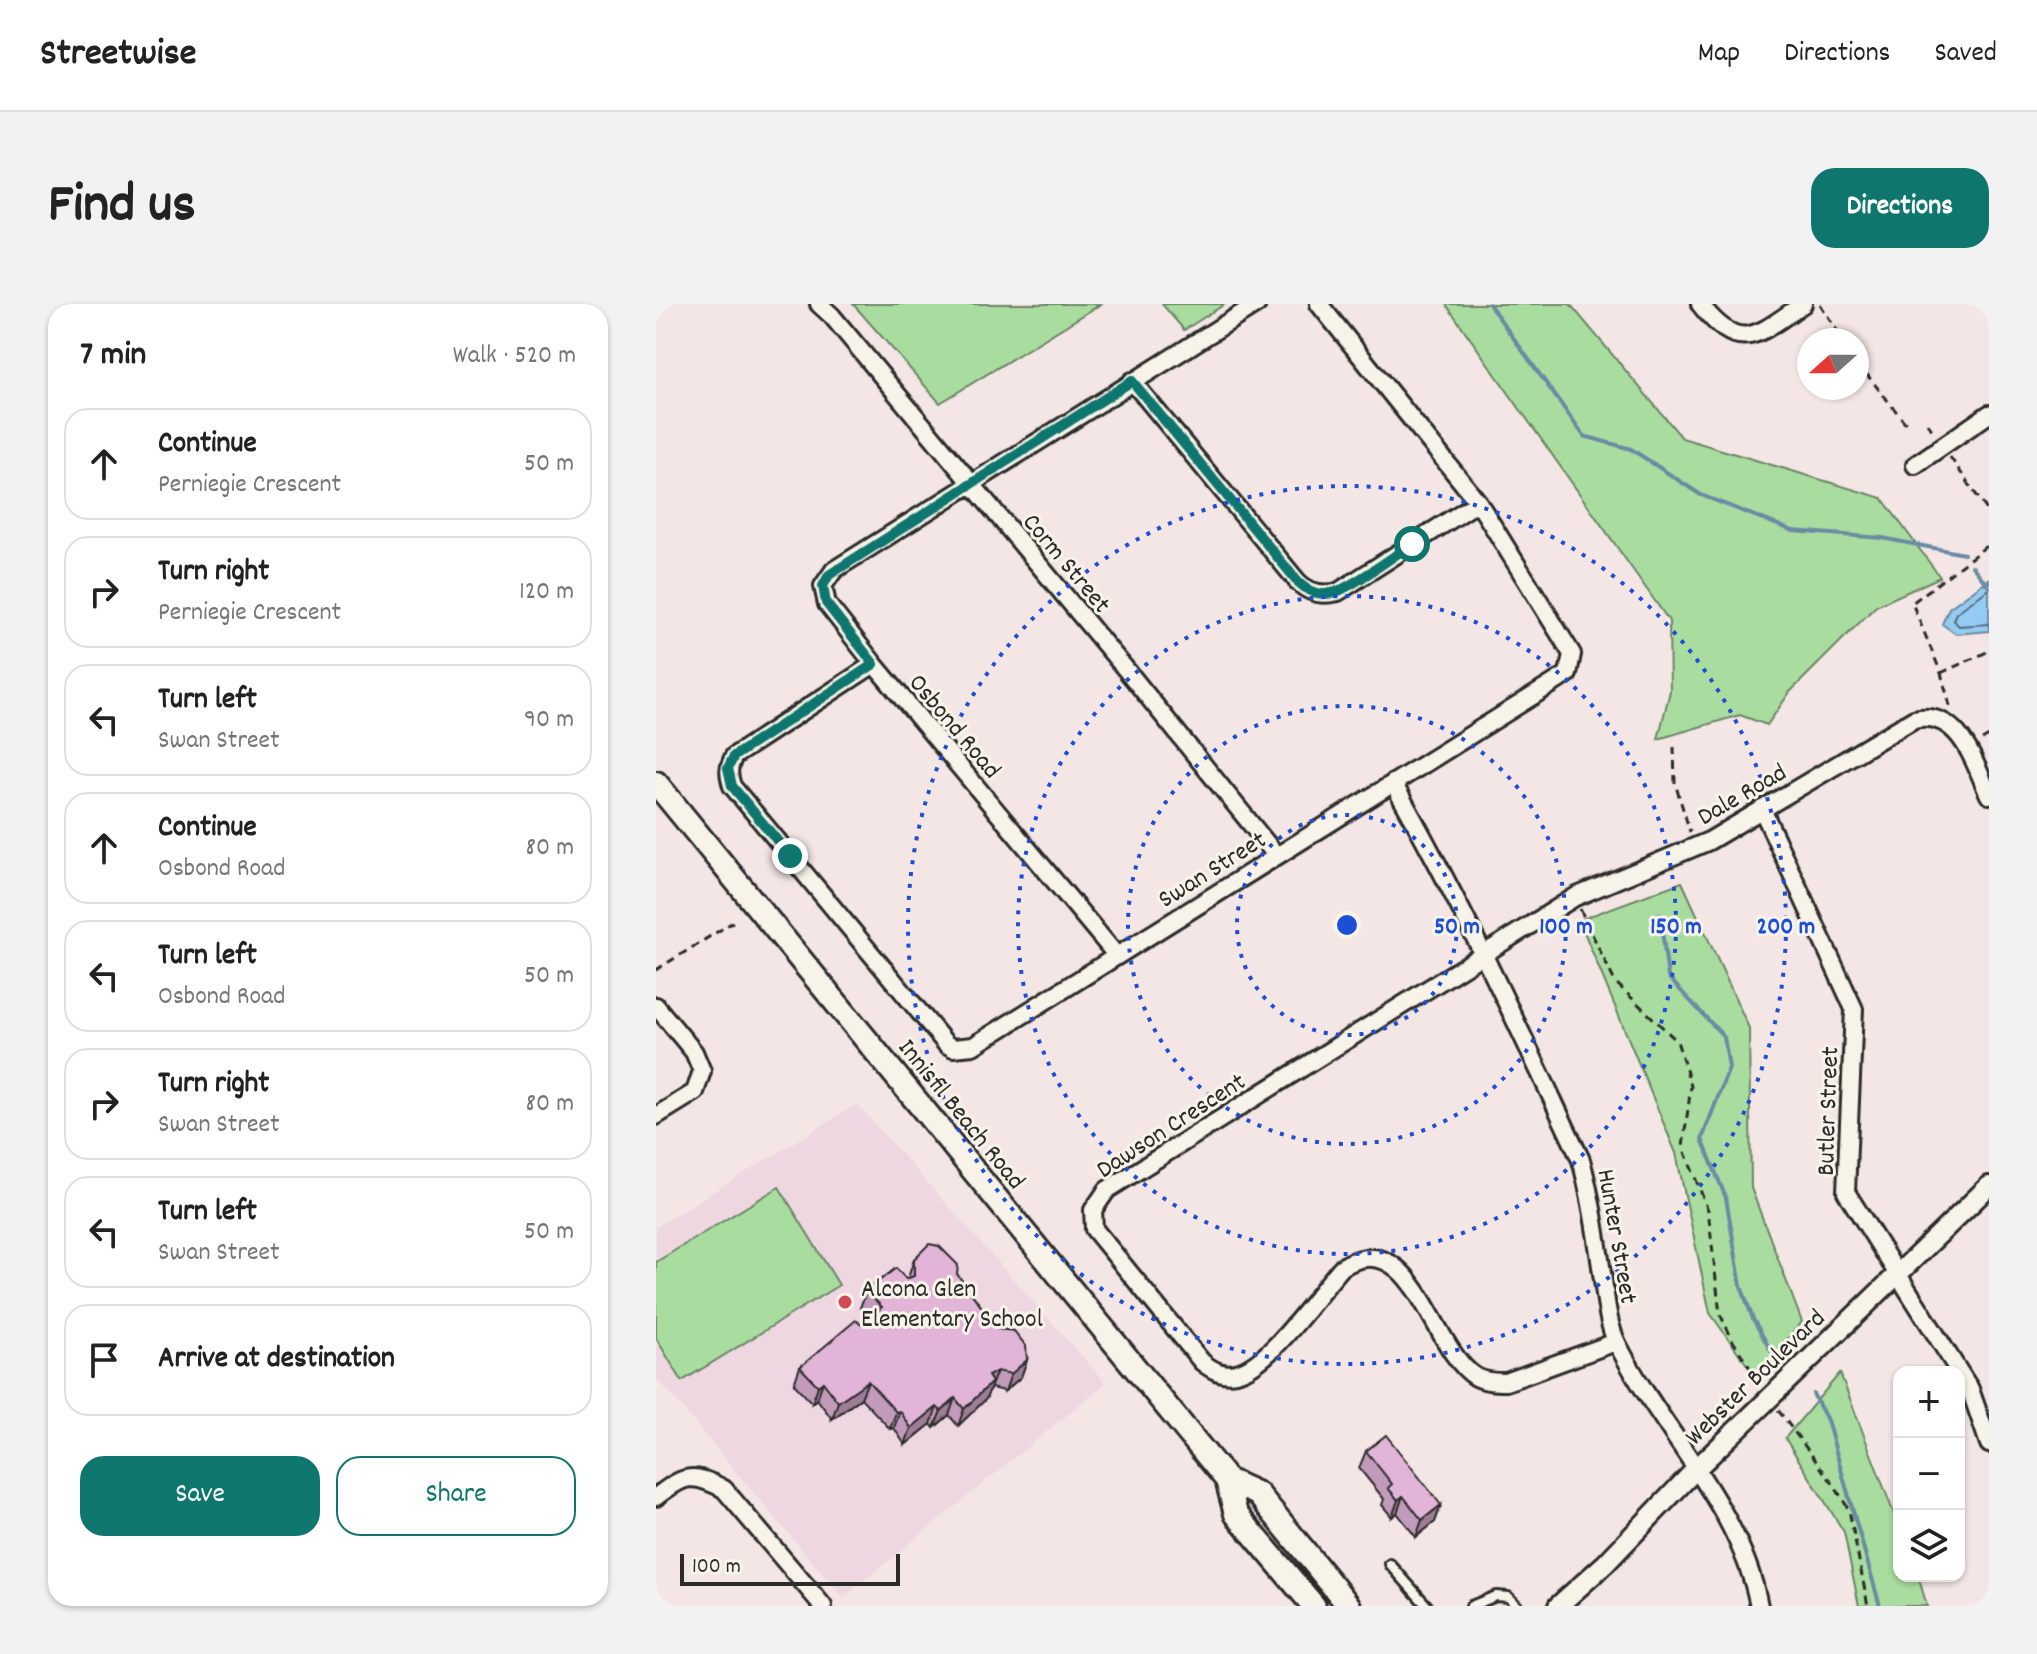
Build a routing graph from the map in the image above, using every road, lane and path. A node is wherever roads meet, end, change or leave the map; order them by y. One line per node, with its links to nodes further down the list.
1 (819, 304): 15 (street, Corm Street)
2 (1257, 304): 9 (street)
3 (1319, 304): 16 (street, Swan Street)
4 (1700, 304): 5 (street)
5 (1803, 304)
6 (1820, 304): 7 (path)
7 (1835, 328)
8 (1869, 377): 12 (path)
9 (1132, 381): 15 (street); 16 (street)
10 (1989, 414): 13 (street)
11 (1927, 423): 13 (path)
12 (1907, 425)
13 (1942, 445): 14 (street); 17 (path)
14 (1915, 465)
15 (972, 484): 20 (street, Osbond Road); 31 (street, Corm Street)
16 (1478, 502): 27 (street, Swan Street)
17 (1989, 513)
18 (1989, 544): 21 (path)
19 (1987, 652): 21 (path)
20 (874, 664): 35 (street, Osbond Road); 35 (street, Swan Street)
21 (1941, 673): 22 (path)
22 (1950, 706)
23 (1989, 736): 24 (path)
24 (1982, 740)
25 (1674, 747): 30 (path)
26 (656, 783): 46 (main road, Innisfil Beach Road)
27 (1393, 783): 31 (street, Swan Street); 34 (street, Hunter Street)
28 (1989, 795): 29 (street, Dale Road)
29 (1762, 809): 30 (street, Dale Road); 40 (street, Butler Street)
30 (1694, 847): 32 (street, Dale Road)
31 (1276, 855): 35 (street, Swan Street)
32 (1575, 897): 34 (street, Dale Road); 42 (path)
33 (733, 922): 36 (path)
34 (1484, 953): 41 (street, Hunter Street); 41 (street, Dawson Crescent)
35 (1117, 956)
36 (656, 970)
37 (656, 1006): 38 (street)
38 (656, 1116)
39 (1989, 1186): 40 (street, Webster Boulevard)
40 (1898, 1274): 42 (street, Webster Boulevard); 43 (street, Butler Street)
41 (1616, 1342): 45 (street, Hunter Street)
42 (1769, 1398): 45 (street, Webster Boulevard); 57 (path)
43 (1984, 1415): 44 (street, Butler Street)
44 (1989, 1444)
45 (1696, 1469): 55 (street, Webster Boulevard); 56 (street, Hunter Street)
46 (1227, 1480): 50 (main road, Innisfil Beach Road); 51 (main road, Innisfil Beach Road)
47 (656, 1497): 49 (street)
48 (1390, 1564): 52 (lane)
49 (823, 1606)
50 (1314, 1606)
51 (1349, 1606)
52 (1427, 1606)
53 (1471, 1606): 54 (lane)
54 (1517, 1606)
55 (1558, 1606)
56 (1759, 1606)
57 (1868, 1606)

